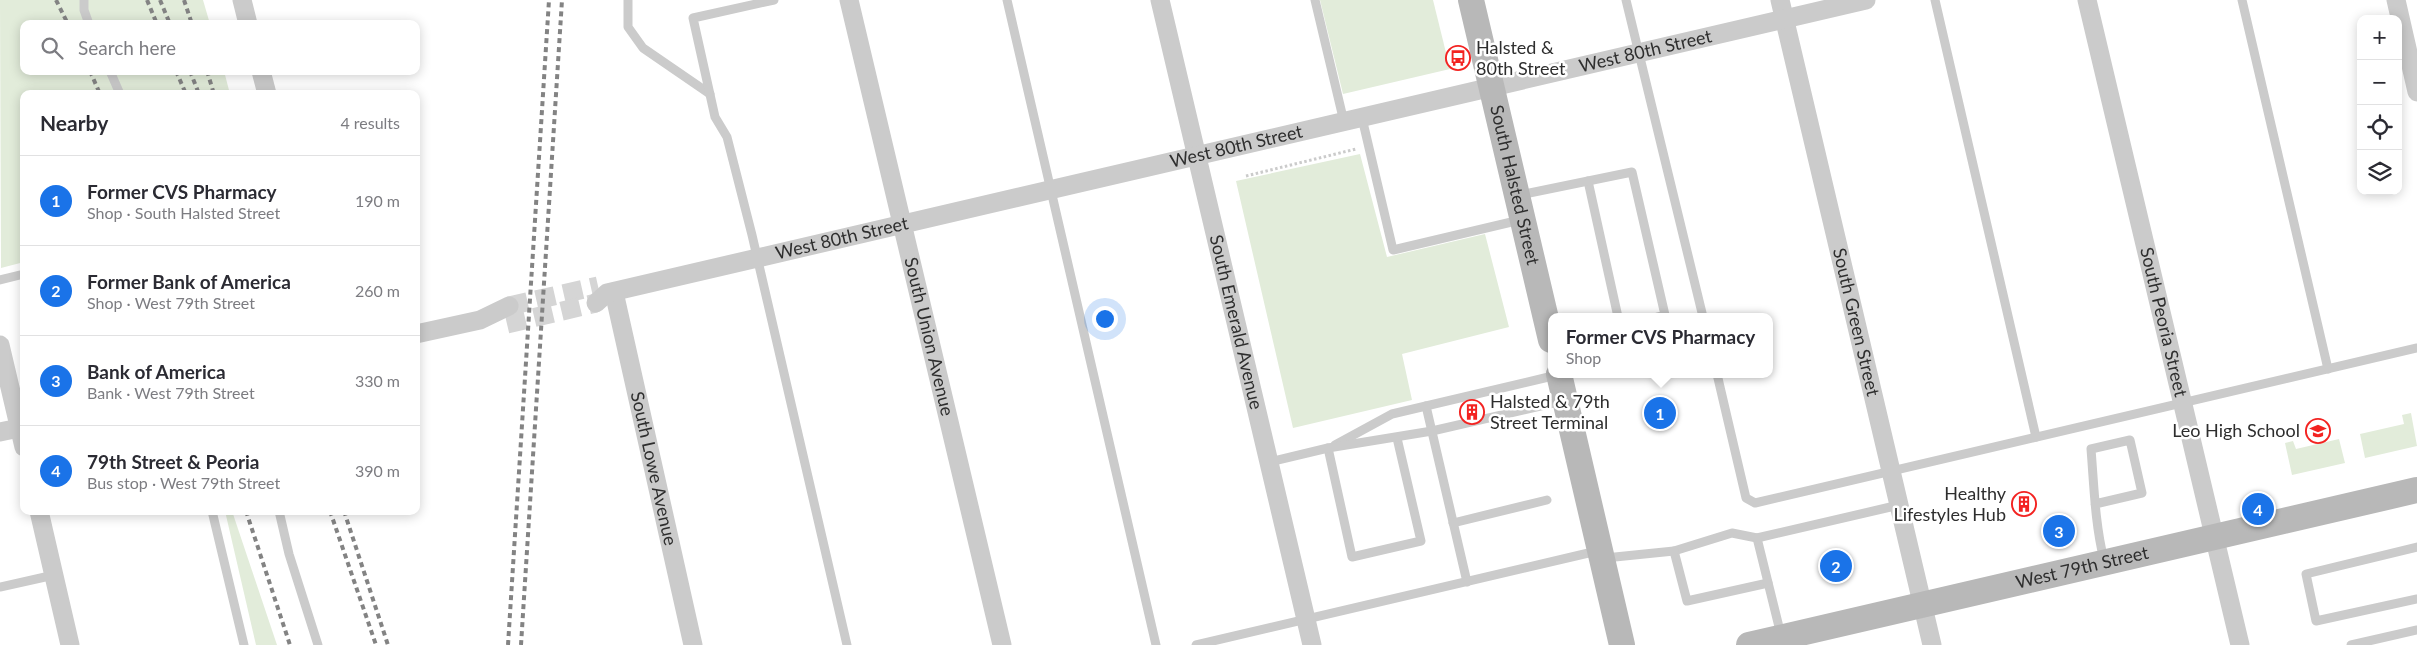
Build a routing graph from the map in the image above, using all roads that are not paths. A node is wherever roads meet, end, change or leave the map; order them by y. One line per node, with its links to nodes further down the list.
1 (84, 0): 18 (lane)
2 (242, 0): 19 (street)
3 (628, 0): 27 (lane)
4 (774, 0): 27 (lane)
5 (849, 0): 33 (street, South Union Avenue)
6 (1007, 0): 31 (lane)
7 (1160, 0): 29 (street, South Emerald Avenue)
8 (1315, 0): 28 (lane)
9 (1471, 0): 23 (main road, South Halsted Street)
10 (1626, 0): 20 (lane)
11 (1780, 0): 17 (street, South Green Street)
12 (1866, 0): 17 (street, West 80th Street)
13 (1935, 0): 58 (lane)
14 (2087, 0): 51 (street, South Peoria Street)
15 (2242, 0): 46 (lane)
16 (2396, 0): 26 (street)
17 (1784, 19): 20 (street, West 80th Street); 61 (street, South Green Street)
18 (88, 20)
19 (247, 20)
20 (1639, 53): 23 (street, West 80th Street); 40 (lane)
21 (112, 75): 24 (lane)
22 (262, 75): 25 (street)
23 (1492, 87): 28 (street, West 80th Street); 32 (main road, South Halsted Street)
24 (118, 90)
25 (266, 90)
26 (2417, 92)
27 (710, 94): 34 (lane)
28 (1353, 120): 29 (street, West 80th Street); 32 (lane)
29 (1196, 157): 31 (street, West 80th Street); 60 (street, South Emerald Avenue)
30 (1588, 182): 32 (lane); 38 (lane); 39 (lane)
31 (1052, 191): 33 (street, West 80th Street); 93 (lane)
32 (1520, 208): 42 (main road, South Halsted Street)
33 (902, 226): 34 (street, West 80th Street); 92 (street, South Union Avenue)
34 (757, 259): 37 (street, West 80th Street); 91 (lane)
35 (20, 275): 36 (lane)
36 (0, 280)
37 (604, 294): 90 (street, South Lowe Avenue)
38 (1617, 313)
39 (1665, 313)
40 (1702, 313)
41 (508, 315): 43 (street)
42 (1548, 327)
43 (420, 333)
44 (0, 345): 53 (street)
45 (2417, 348): 46 (lane)
46 (2328, 369): 51 (lane)
47 (1548, 377): 52 (lane)
48 (1560, 378): 50 (main road)
49 (1718, 378): 61 (lane)
50 (1564, 400): 55 (lane); 74 (main road)
51 (2183, 403): 58 (lane); 70 (street, South Peoria Street)
52 (1426, 406): 55 (lane); 59 (lane)
53 (20, 420)
54 (20, 427): 56 (street)
55 (1432, 431): 57 (lane); 69 (lane)
56 (0, 432)
57 (1397, 438): 59 (lane); 59 (lane)
58 (2036, 438): 61 (lane)
59 (1328, 448): 60 (lane)
60 (1269, 462): 82 (street, South Emerald Avenue)
61 (1891, 471): 65 (street, South Green Street)
62 (2417, 490): 70 (main road, West 79th Street)
63 (1547, 500): 69 (lane)
64 (2096, 504): 64 (lane); 75 (lane)
65 (1899, 505): 71 (lane); 81 (street, South Green Street)
66 (40, 515): 76 (street)
67 (213, 515): 88 (lane)
68 (280, 515): 89 (lane)
69 (1453, 523): 77 (lane)
70 (2214, 537): 75 (main road, West 79th Street); 98 (street, South Peoria Street)
71 (1758, 538): 73 (lane); 78 (lane)
72 (2417, 547): 80 (lane)
73 (1674, 551): 74 (lane); 78 (lane)
74 (1601, 555): 77 (lane); 96 (main road)
75 (2105, 563): 81 (main road, West 79th Street)
76 (54, 574): 79 (lane); 87 (street)
77 (1467, 582): 82 (lane)
78 (1768, 583): 84 (lane)
79 (0, 587)
80 (2417, 599)
81 (1922, 605): 84 (main road, West 79th Street); 97 (street, South Green Street)
82 (1306, 620): 94 (lane); 95 (street, South Emerald Avenue)
83 (2417, 630): 85 (lane)
84 (1782, 638): 86 (main road, West 79th Street)
85 (2393, 640): 99 (lane)
86 (1754, 644)
87 (70, 645)
88 (244, 645)
89 (318, 645)
90 (693, 645)
91 (847, 645)
92 (1002, 645)
93 (1156, 645)
94 (1196, 645)
95 (1312, 645)
96 (1622, 645)
97 (1932, 645)
98 (2240, 645)
99 (2351, 645)

